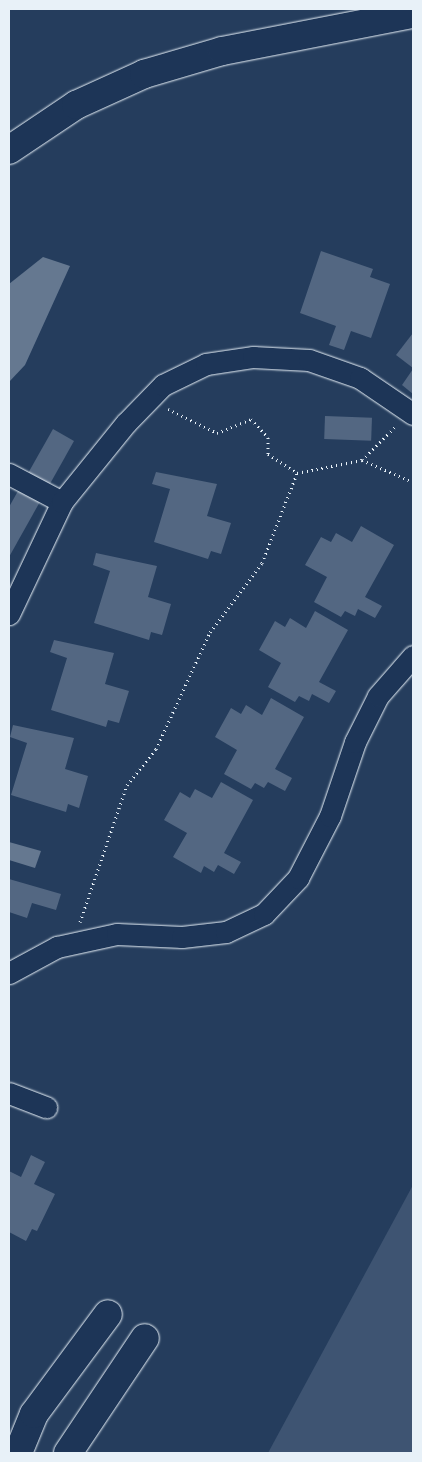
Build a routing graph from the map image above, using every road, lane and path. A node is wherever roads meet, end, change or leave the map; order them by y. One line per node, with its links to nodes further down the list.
1 (413, 14): 2 (street)
2 (9, 150)
3 (149, 399): 4 (street); 6 (path); 9 (street)
4 (412, 413): 5 (path)
5 (362, 460): 6 (path); 8 (path)
6 (297, 473): 12 (path)
7 (13, 476): 9 (street)
8 (413, 482)
9 (62, 502): 10 (street)
10 (9, 614)
11 (413, 656): 12 (street)
12 (76, 943): 13 (street)
13 (9, 973)
14 (9, 1093): 15 (street)
15 (46, 1107)
16 (108, 1314): 19 (street)
17 (145, 1338): 18 (street)
18 (70, 1449)
19 (18, 1453)

